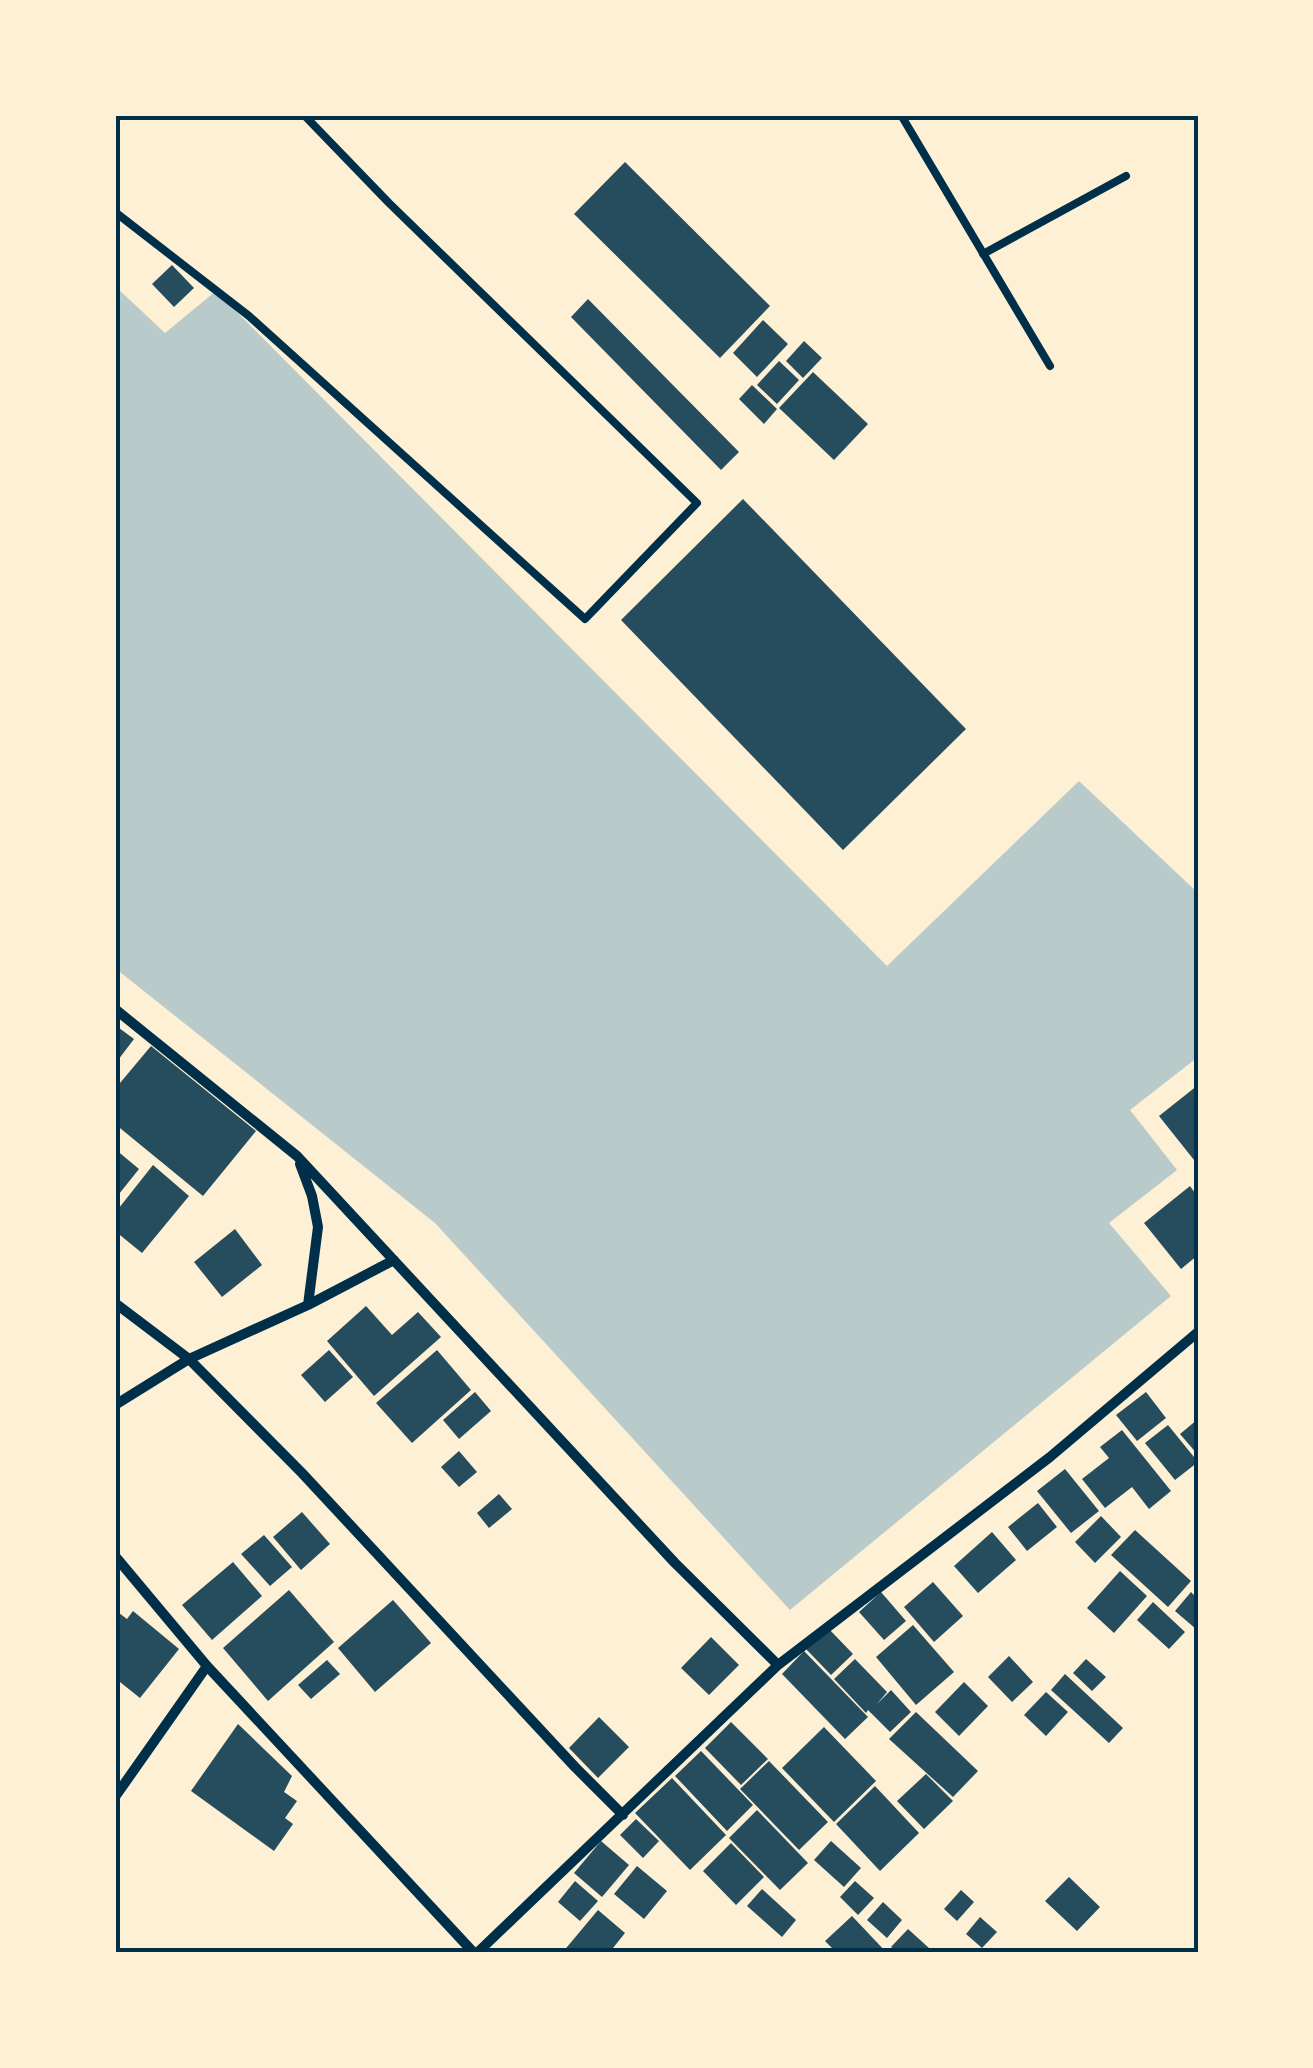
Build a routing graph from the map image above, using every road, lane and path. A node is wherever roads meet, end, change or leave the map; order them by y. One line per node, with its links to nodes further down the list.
1 (304, 115): 4 (lane)
2 (901, 115): 5 (lane)
3 (1126, 176): 5 (lane)
4 (115, 212)
5 (983, 254): 6 (lane)
6 (1050, 366)
7 (115, 1009): 8 (street)
8 (297, 1156): 9 (street); 11 (street)
9 (394, 1260): 11 (street); 16 (street)
10 (115, 1303): 13 (street)
11 (308, 1305): 13 (street)
12 (1198, 1332): 16 (street)
13 (189, 1359): 14 (street); 19 (street)
14 (115, 1405)
15 (115, 1556): 17 (street)
16 (778, 1665): 19 (street)
17 (207, 1666): 18 (street); 20 (street)
18 (115, 1796)
19 (624, 1814): 20 (street)
20 (476, 1953)

